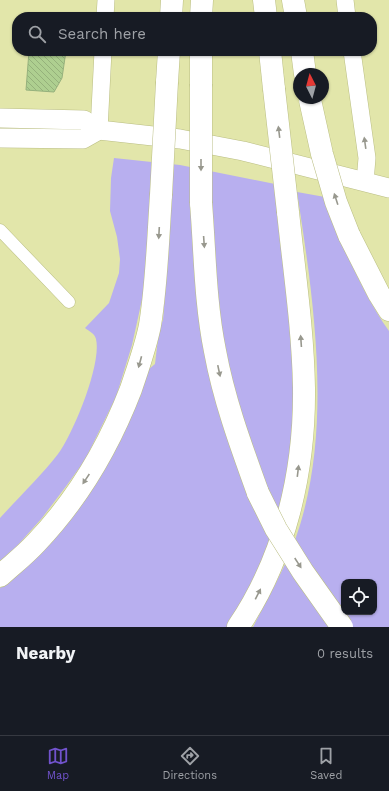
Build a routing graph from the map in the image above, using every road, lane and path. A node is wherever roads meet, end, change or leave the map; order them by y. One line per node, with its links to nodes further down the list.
1 (106, 0): 7 (main road)
2 (172, 0): 8 (highway)
3 (202, 0): 9 (highway)
4 (264, 0): 10 (highway)
5 (293, 0): 11 (highway)
6 (345, 0): 12 (main road)
7 (105, 12)
8 (171, 12)
9 (202, 12)
10 (265, 12)
11 (295, 12)
12 (346, 12)
13 (103, 56): 22 (main road)
14 (169, 56): 29 (highway, one-way to 29, bridge)
15 (201, 56): 31 (highway, one-way to 31, bridge)
16 (271, 56): 30 (highway, one-way to 16, bridge)
17 (303, 56): 19 (highway)
18 (353, 56): 24 (main road, one-way to 18)
19 (304, 68)
20 (311, 104): 28 (highway, one-way to 20, bridge)
21 (0, 118): 22 (main road)
22 (99, 130): 23 (main road); 24 (main road)
23 (0, 138)
24 (365, 182): 25 (main road)
25 (389, 188)
26 (0, 230): 27 (street)
27 (69, 302)
28 (389, 310)
29 (0, 576)
30 (238, 627)
31 (342, 627)

